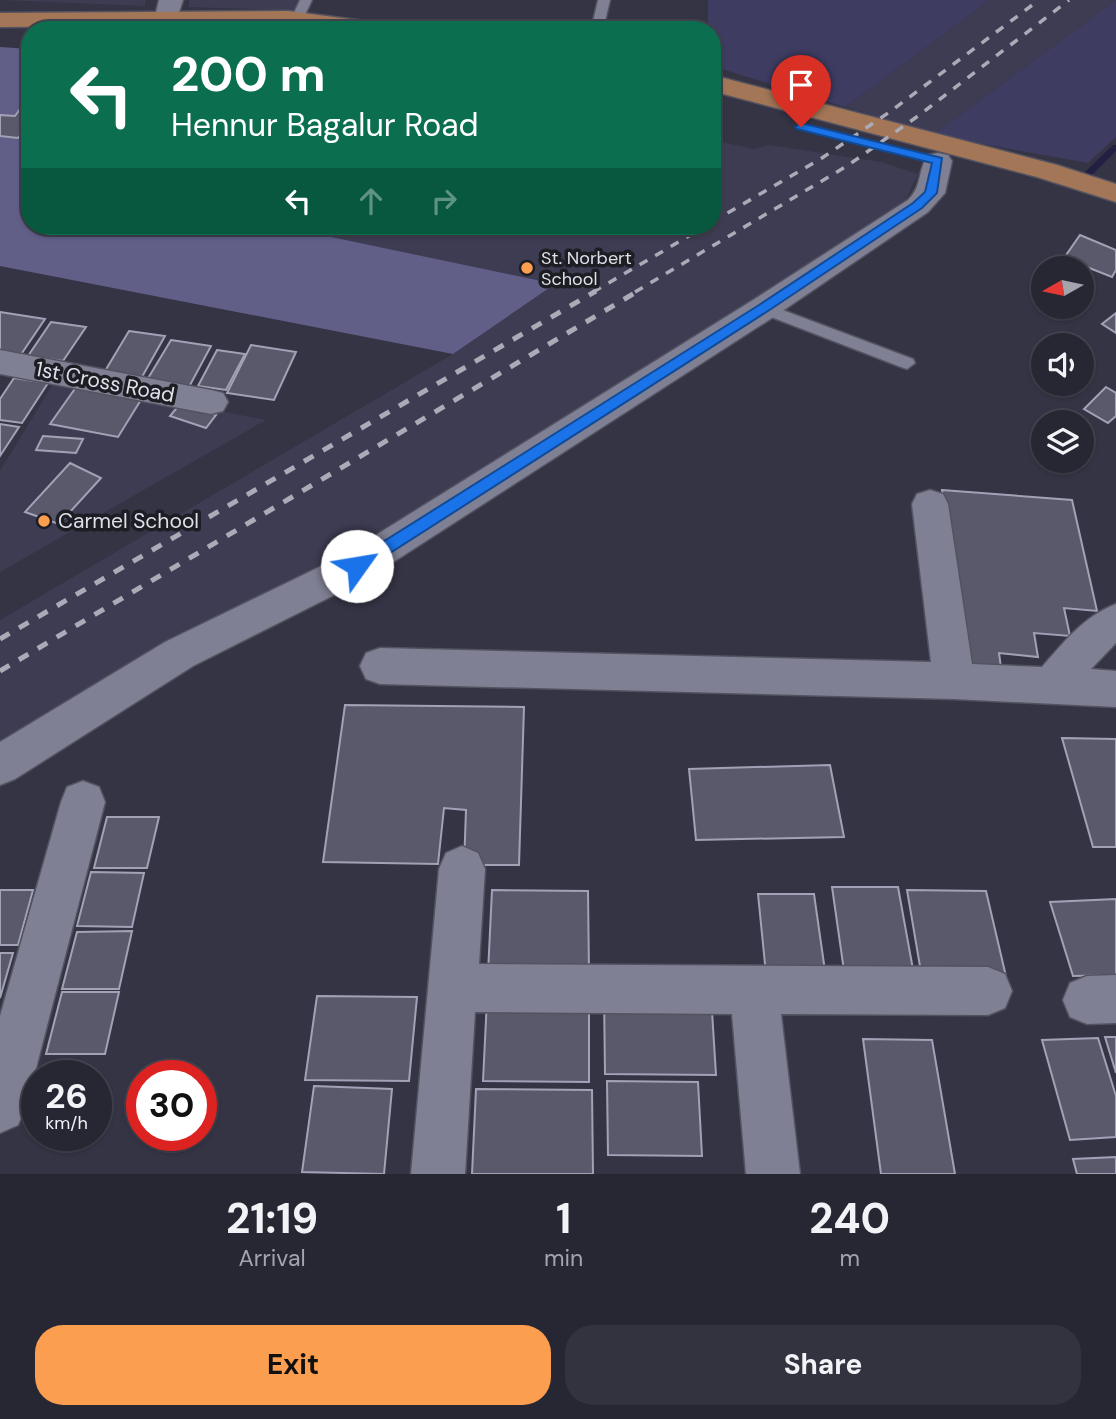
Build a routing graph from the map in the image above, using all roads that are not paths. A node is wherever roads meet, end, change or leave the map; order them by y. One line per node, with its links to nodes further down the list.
1 (604, 0): 6 (lane)
2 (169, 10): 3 (main road); 4 (main road)
3 (302, 10): 5 (main road)
4 (0, 20)
5 (345, 21)
6 (599, 21)
7 (0, 37): 8 (main road)
8 (21, 38)
9 (721, 85): 12 (main road)
10 (721, 110): 11 (main road)
11 (938, 161): 13 (main road); 14 (street)
12 (1116, 192)
13 (1116, 214)
14 (764, 308): 16 (lane); 24 (street)
15 (0, 362): 17 (street, 1st Cross Road)
16 (907, 363)
17 (211, 402)
18 (930, 505): 21 (street)
19 (1116, 621): 22 (street)
20 (380, 666): 21 (street)
21 (954, 681): 22 (street)
22 (1051, 686): 23 (street)
23 (1116, 689)
24 (0, 765)
25 (83, 802): 30 (street)
26 (462, 869): 27 (street)
27 (452, 988): 28 (street); 31 (street)
28 (754, 990): 29 (street); 32 (street)
29 (988, 991)
30 (0, 1107)
31 (438, 1174)
32 (773, 1174)

